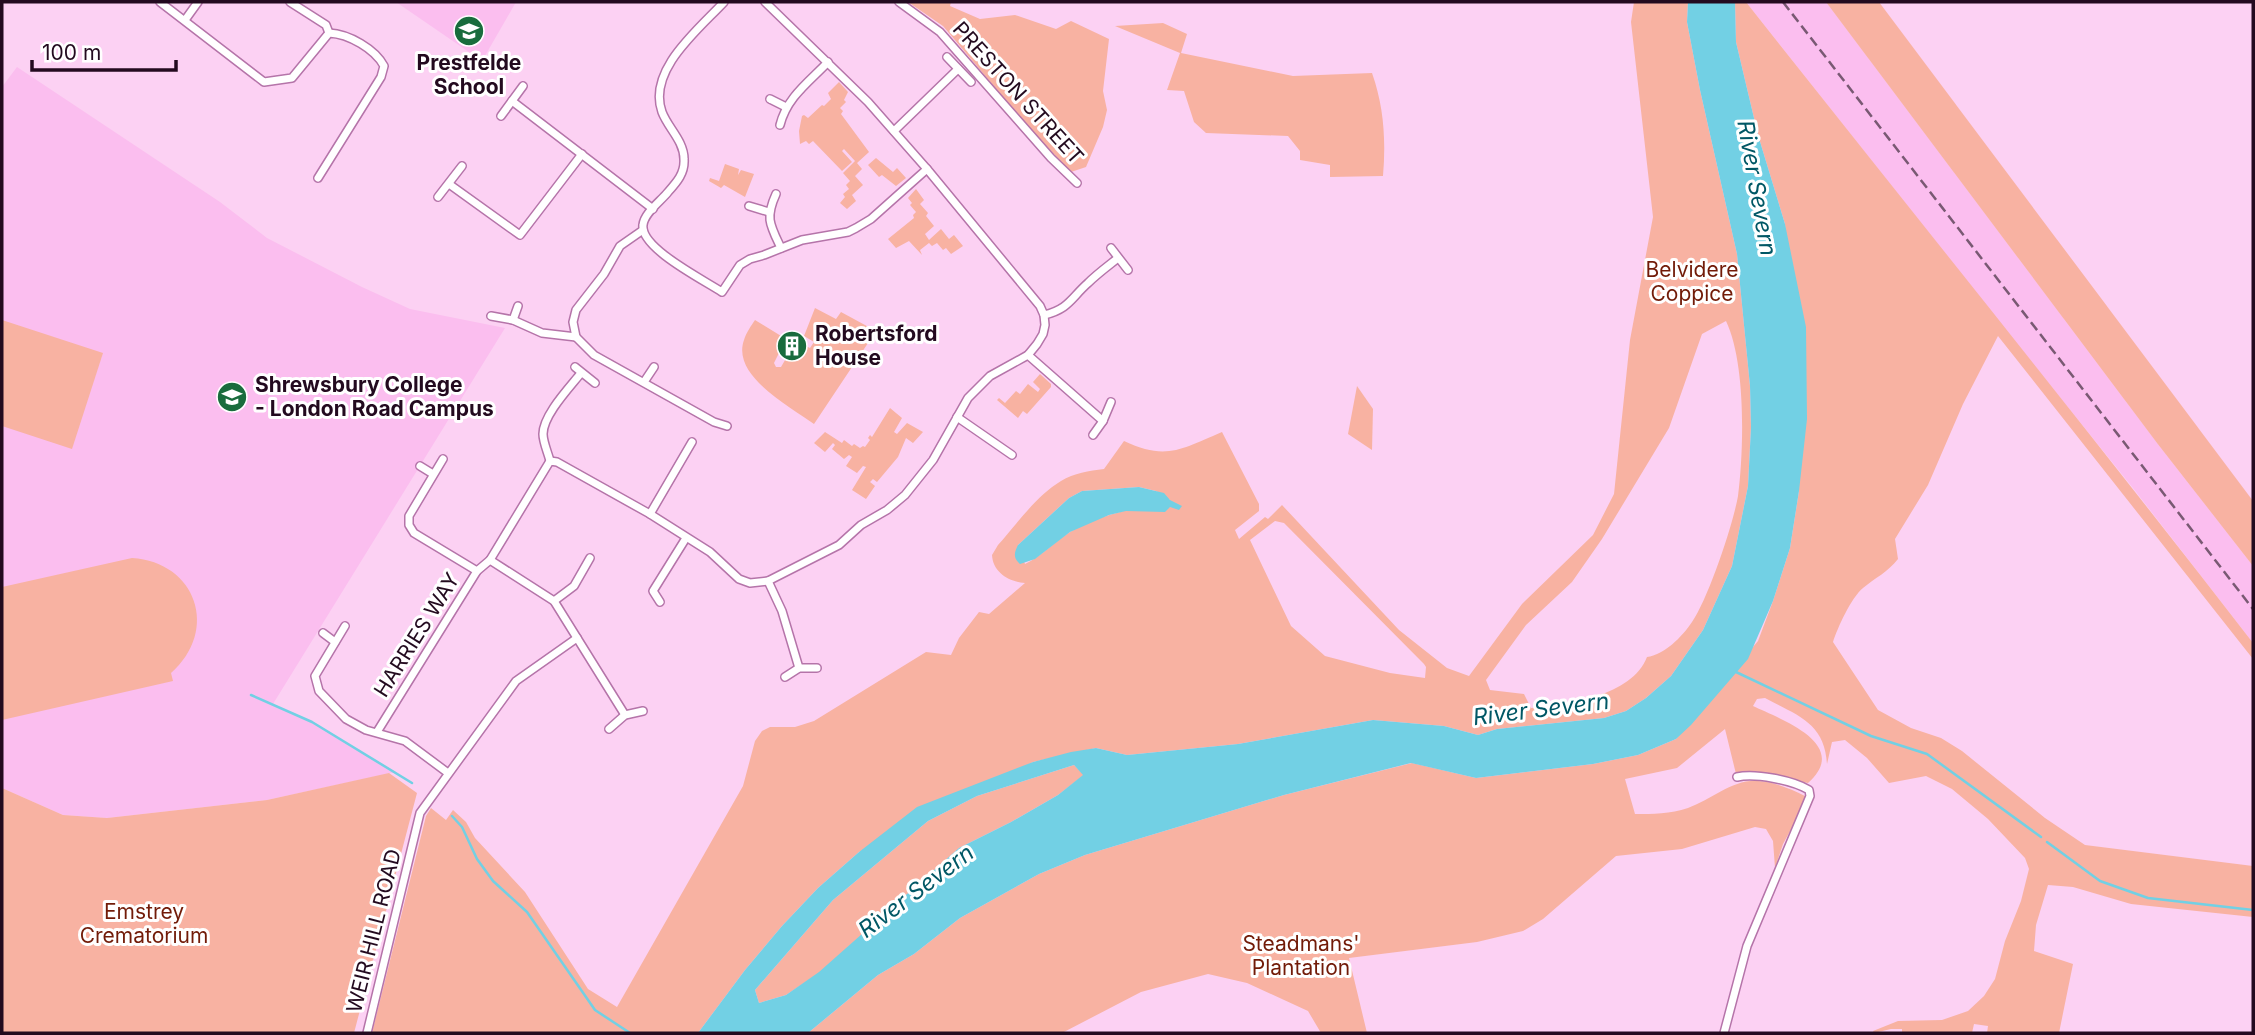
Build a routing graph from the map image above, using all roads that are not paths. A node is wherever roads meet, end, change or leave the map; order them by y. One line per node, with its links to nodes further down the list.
1 (160, 2): 7 (street)
2 (198, 2): 7 (street)
3 (290, 2): 8 (street)
4 (765, 2): 10 (street)
5 (899, 2): 24 (street, PRESTON STREET)
6 (721, 3): 29 (street)
7 (185, 20): 8 (street)
8 (329, 33): 23 (street)
9 (947, 57): 11 (street)
10 (828, 62): 16 (street); 19 (street)
11 (958, 69): 12 (street); 19 (street)
12 (971, 82)
13 (523, 86): 15 (street)
14 (770, 99): 16 (street)
15 (512, 101): 17 (street); 20 (street)
16 (786, 107): 18 (street)
17 (501, 116)
18 (780, 125)
19 (894, 131): 22 (street)
20 (582, 153): 25 (street); 29 (street)
21 (462, 166): 25 (street)
22 (927, 169): 32 (street); 37 (street)
23 (318, 178)
24 (1077, 183)
25 (449, 184): 27 (street)
26 (776, 194): 30 (street)
27 (438, 197)
28 (748, 206): 30 (street)
29 (653, 209): 31 (street)
30 (769, 212): 32 (street)
31 (643, 230): 32 (street); 40 (street)
32 (781, 248)
33 (1111, 248): 34 (street)
34 (1118, 258): 35 (street); 37 (street)
35 (1128, 270)
36 (518, 306): 39 (street)
37 (1044, 315): 41 (street)
38 (491, 316): 39 (street)
39 (513, 320): 40 (street)
40 (576, 337): 43 (street)
41 (1028, 355): 46 (street); 47 (street)
42 (654, 367): 43 (street)
43 (644, 382): 48 (street)
44 (595, 383): 53 (street)
45 (1111, 402): 47 (street)
46 (957, 417): 51 (street); 61 (street)
47 (1103, 421): 49 (street)
48 (727, 426)
49 (1093, 435)
50 (692, 442): 56 (street)
51 (1012, 455)
52 (443, 458): 55 (street)
53 (550, 461): 56 (street); 59 (street, HARRIES WAY)
54 (420, 466): 55 (street)
55 (433, 474): 60 (street)
56 (650, 514): 57 (street)
57 (686, 538): 61 (street); 63 (street)
58 (590, 558): 62 (street)
59 (490, 560): 60 (street, HARRIES WAY); 62 (street)
60 (477, 571): 74 (street, HARRIES WAY)
61 (768, 581): 69 (street)
62 (554, 601): 66 (street)
63 (660, 602)
64 (345, 626): 67 (street)
65 (323, 633): 67 (street)
66 (577, 638): 72 (street); 75 (street, WEIR HILL ROAD)
67 (335, 642): 74 (street)
68 (817, 667): 69 (street)
69 (799, 668): 70 (street)
70 (785, 677)
71 (643, 711): 72 (street)
72 (625, 715): 73 (street)
73 (609, 729)
74 (377, 732): 75 (street)
75 (448, 773): 77 (street, WEIR HILL ROAD)
76 (1737, 776): 78 (street)
77 (367, 1033)
78 (1724, 1033)

